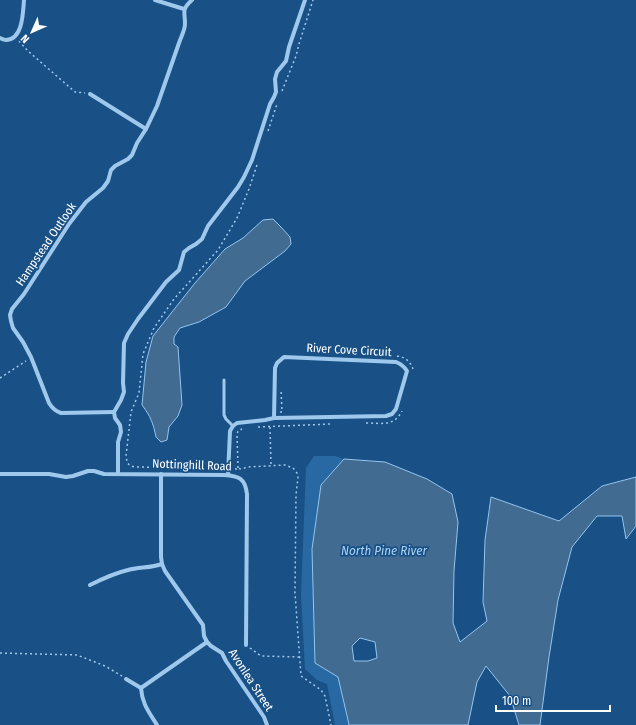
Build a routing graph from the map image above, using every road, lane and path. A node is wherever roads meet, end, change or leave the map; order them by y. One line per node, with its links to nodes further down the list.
1 (24, 0): 7 (street)
2 (156, 0): 6 (street)
3 (192, 0): 6 (street)
4 (305, 0): 22 (street)
5 (314, 0): 9 (path)
6 (184, 9): 12 (street, Hampstead Outlook)
7 (15, 37): 8 (street); 10 (path)
8 (0, 38)
9 (282, 93)
10 (90, 94): 12 (street)
11 (279, 100): 13 (path)
12 (146, 129): 16 (street, Hampstead Outlook)
13 (266, 137)
14 (259, 160): 32 (path)
15 (392, 356): 17 (path)
16 (31, 358): 18 (path); 22 (street, Hampstead Outlook)
17 (413, 372)
18 (0, 378)
19 (224, 380): 27 (lane)
20 (281, 383): 23 (path)
21 (404, 405): 26 (path)
22 (114, 412): 35 (street)
23 (274, 412): 24 (street, River Cove Circuit); 24 (street, River Cove Circuit)
24 (274, 418): 27 (street, River Cove Circuit)
25 (332, 423): 28 (path)
26 (362, 423)
27 (233, 426): 32 (street)
28 (270, 427): 30 (path); 31 (path)
29 (244, 428): 33 (path)
30 (252, 428)
31 (271, 465): 33 (path); 44 (path)
32 (229, 468): 37 (street)
33 (238, 468): 38 (path)
34 (0, 474): 35 (street, Nottinghill Road)
35 (118, 474): 36 (street, Nottinghill Road)
36 (162, 474): 37 (street, Nottinghill Road); 39 (street)
37 (228, 475): 38 (street, Nottinghill Road)
38 (236, 476): 42 (street, Nottinghill Road)
39 (162, 564): 40 (street); 41 (street)
40 (90, 585)
41 (207, 642): 46 (street); 48 (street, Avonlea Street)
42 (246, 645): 44 (path)
43 (0, 654): 45 (path)
44 (300, 657): 49 (path)
45 (126, 680): 46 (street)
46 (141, 688): 47 (street)
47 (157, 725)
48 (267, 725)
49 (331, 725)

